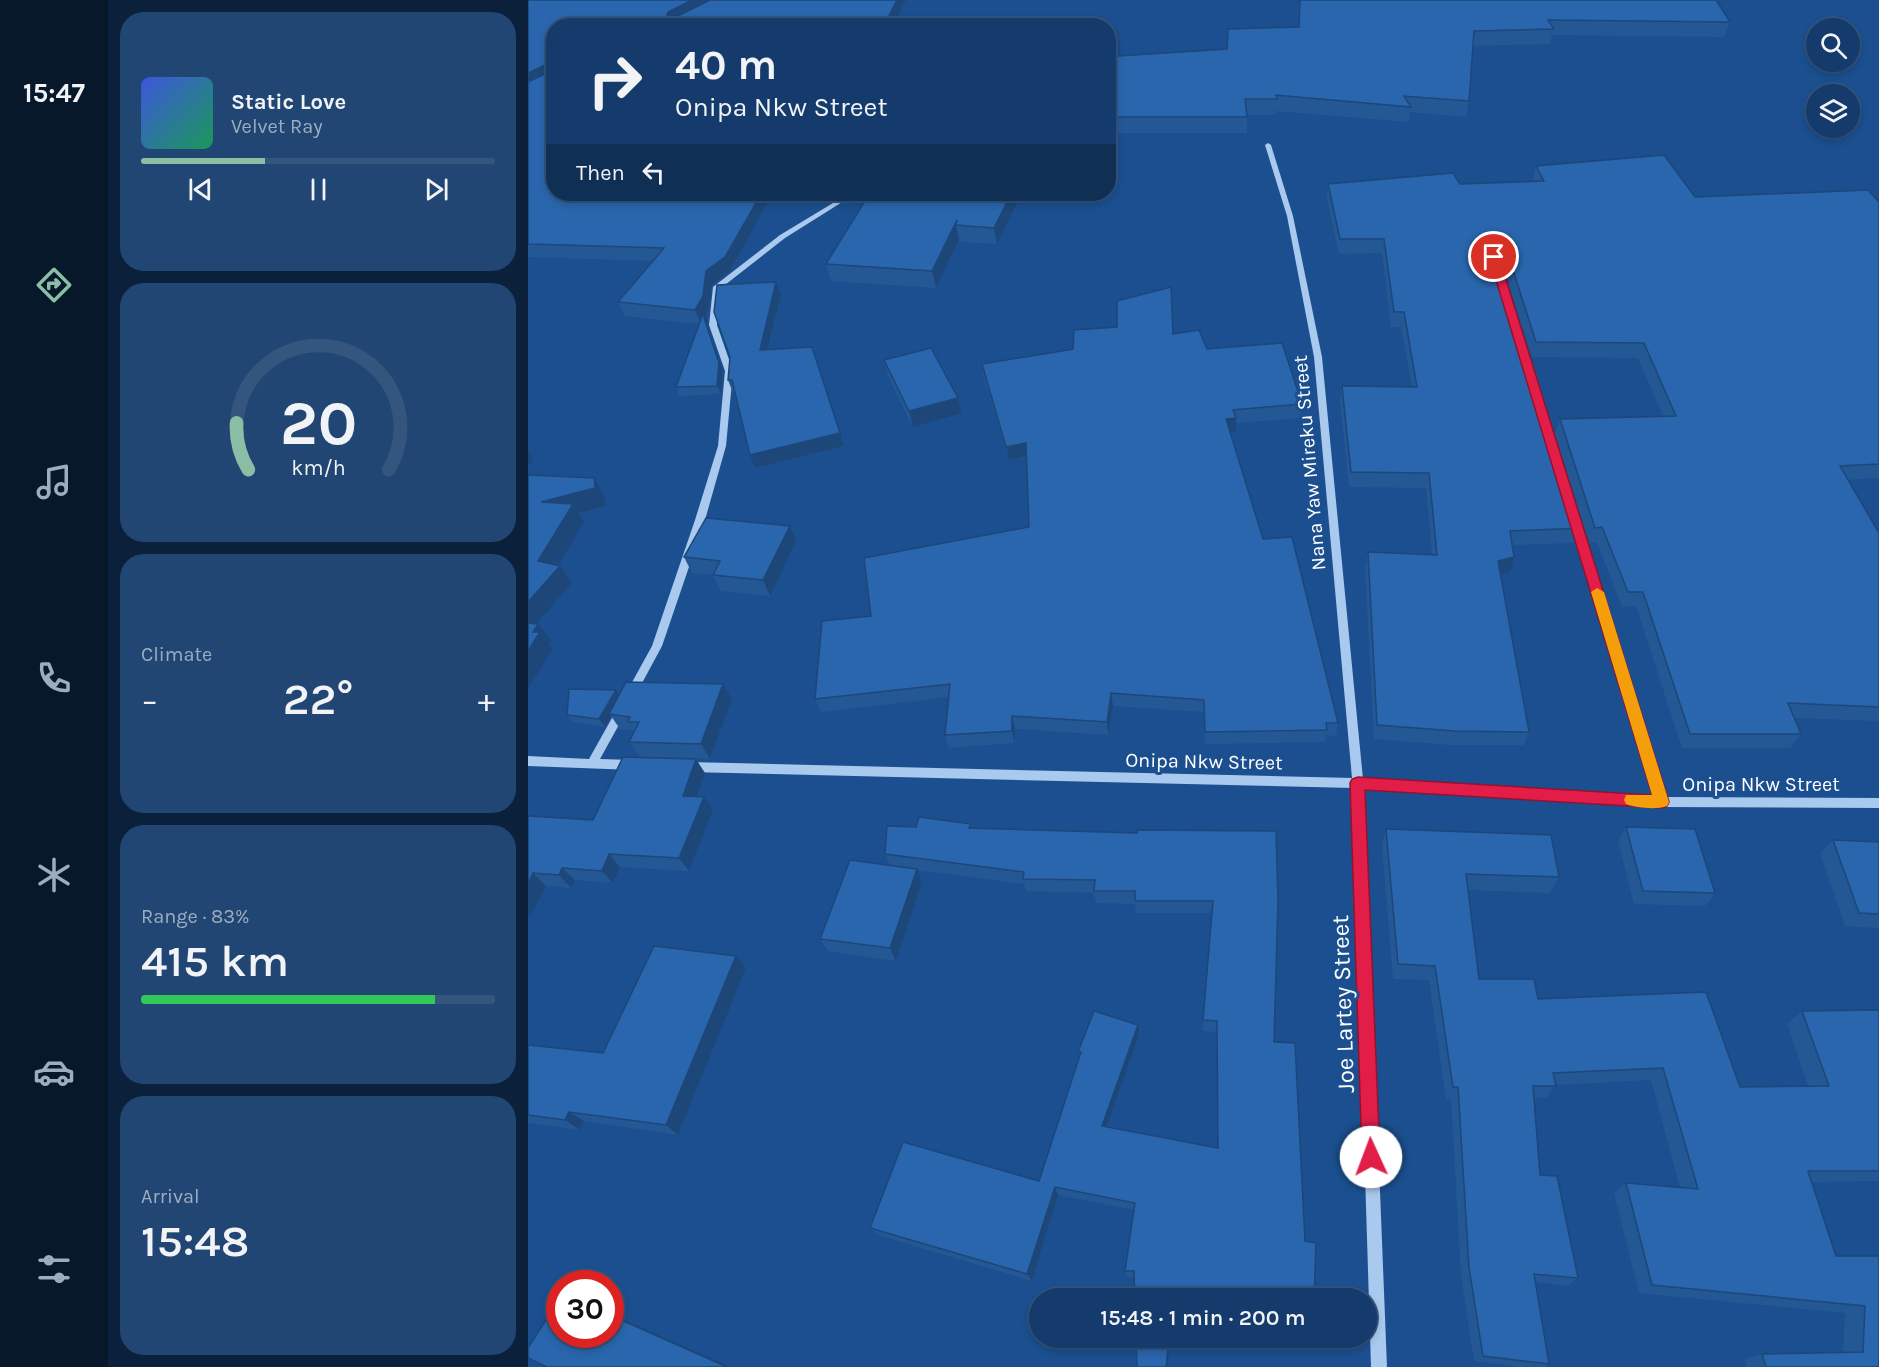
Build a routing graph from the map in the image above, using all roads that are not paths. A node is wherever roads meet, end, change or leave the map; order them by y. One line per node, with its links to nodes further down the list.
1 (1268, 145): 10 (street, Nana Yaw Mireku Street)
2 (839, 201): 7 (street)
3 (1525, 359): 4 (street)
4 (1550, 439)
5 (1571, 507): 11 (street)
6 (528, 761): 7 (street)
7 (592, 764): 8 (street)
8 (640, 765)
9 (676, 766): 10 (street, Onipa Nkw Street)
10 (1358, 783): 11 (street, Onipa Nkw Street); 13 (street, Joe Lartey Street)
11 (1662, 802): 12 (street, Onipa Nkw Street)
12 (1879, 803)
13 (1379, 1367)

